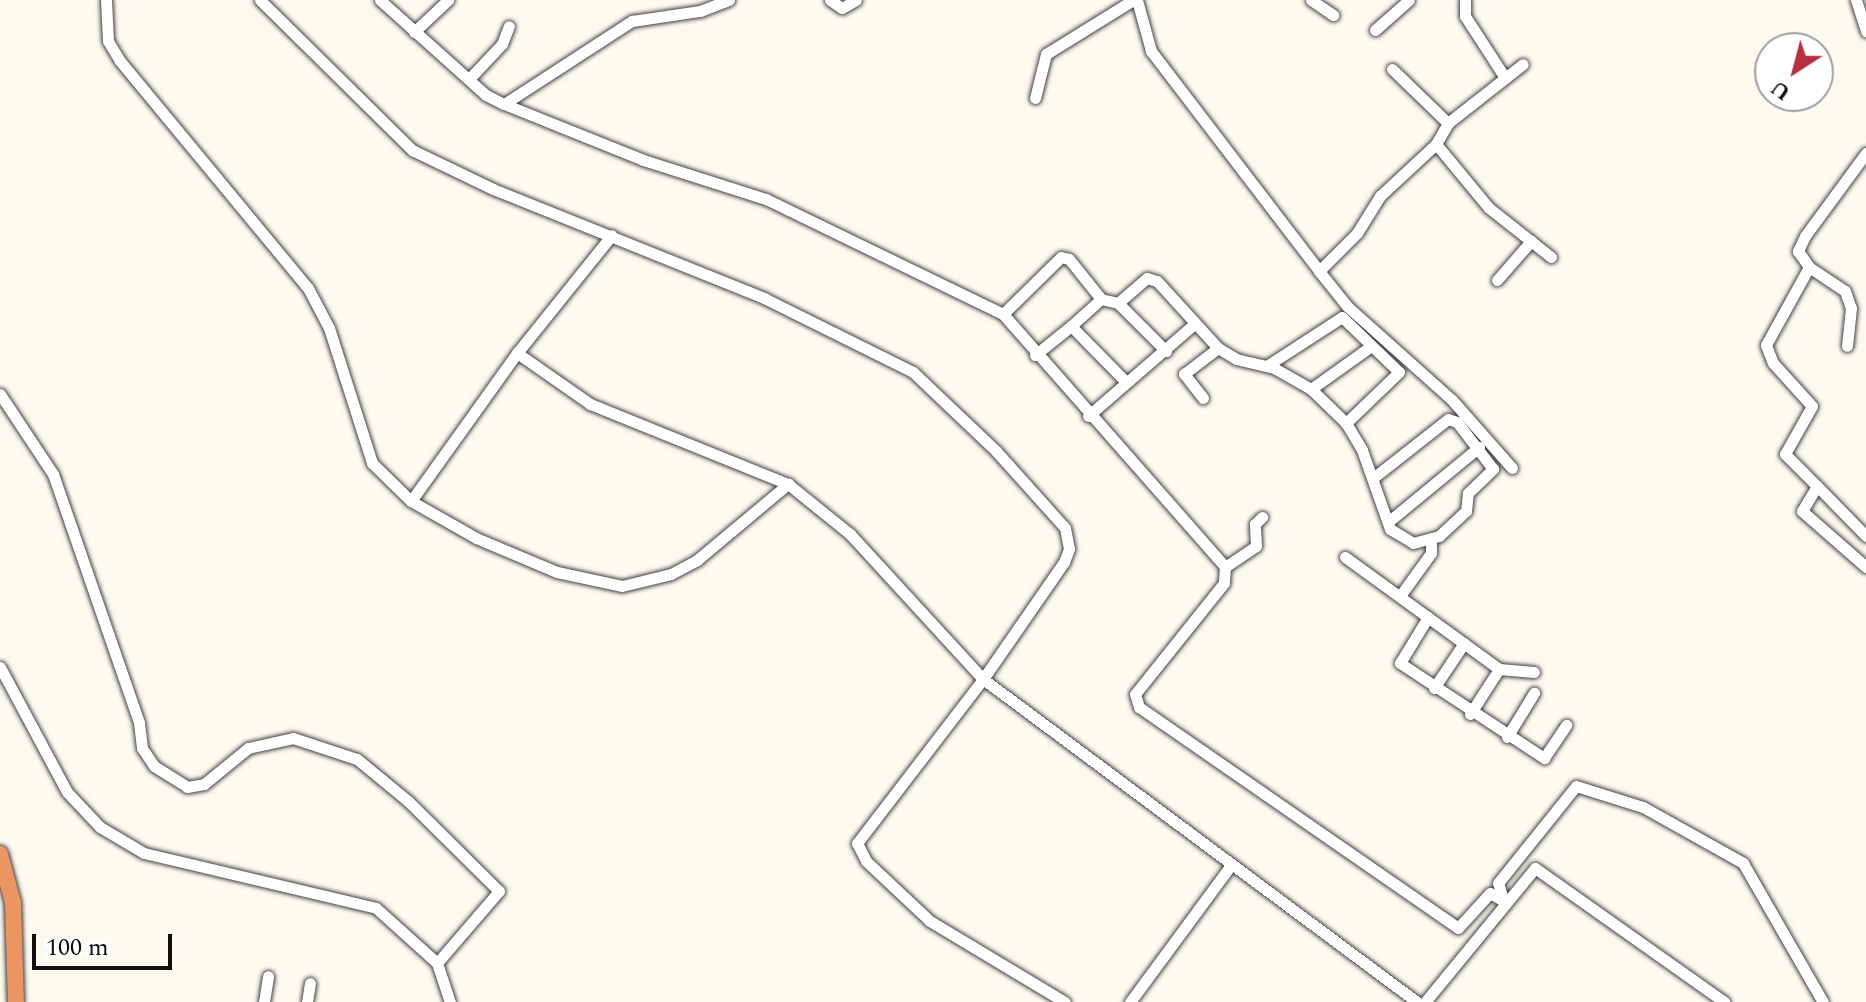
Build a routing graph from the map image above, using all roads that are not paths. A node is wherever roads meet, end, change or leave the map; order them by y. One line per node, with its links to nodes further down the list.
1 (106, 0): 56 (street)
2 (260, 0): 27 (street)
3 (380, 0): 17 (street)
4 (448, 0): 17 (street)
5 (729, 0): 23 (street)
6 (830, 0): 7 (street)
7 (856, 0)
8 (1135, 0): 22 (street); 31 (street)
9 (1311, 0): 13 (street)
10 (1409, 0): 15 (street)
11 (1465, 0): 20 (street)
12 (1856, 0): 16 (street)
13 (1333, 15)
14 (509, 26): 21 (street)
15 (1375, 30)
16 (1866, 31)
17 (414, 32): 21 (street)
18 (1523, 64): 20 (street)
19 (1392, 69): 24 (street)
20 (1504, 76): 24 (street)
21 (469, 79): 23 (street)
22 (1035, 98)
23 (504, 104): 35 (street)
24 (1448, 123): 25 (street)
25 (1436, 144): 28 (street); 31 (street)
26 (1866, 153): 30 (street)
27 (612, 235): 42 (street); 70 (street)
28 (1531, 241): 29 (street); 32 (street)
29 (1551, 257)
30 (1809, 267): 39 (street); 55 (street)
31 (1319, 271): 52 (street)
32 (1497, 280)
33 (1101, 299): 34 (street); 35 (street); 36 (street)
34 (1118, 303): 37 (street); 41 (street)
35 (1003, 314): 43 (street)
36 (1071, 326): 43 (street); 45 (street)
37 (1192, 326): 40 (street); 41 (street)
38 (1371, 346): 44 (street); 46 (street); 50 (street)
39 (1847, 346)
40 (1218, 348): 44 (street); 48 (street)
41 (1166, 351): 45 (street)
42 (517, 353): 54 (street); 56 (street)
43 (1035, 355): 49 (street)
44 (1268, 365): 46 (street)
45 (1126, 382): 49 (street)
46 (1311, 389): 50 (street)
47 (0, 394): 82 (street)
48 (1203, 398)
49 (1088, 416): 62 (street)
50 (1346, 423): 53 (street)
51 (1479, 447): 53 (street); 58 (street); 60 (street)
52 (1512, 468)
53 (1373, 478): 58 (street)
54 (788, 484): 56 (street); 70 (street)
55 (1817, 486): 59 (street); 63 (street)
56 (411, 501)
57 (1262, 517): 62 (street)
58 (1388, 522): 60 (street)
59 (1866, 536)
60 (1431, 541): 64 (street)
61 (1345, 557): 64 (street)
62 (1225, 567): 80 (street)
63 (1866, 567)
64 (1400, 596): 65 (street)
65 (1428, 617): 66 (street); 71 (street)
66 (1464, 643): 68 (street); 71 (street)
67 (0, 667): 82 (street)
68 (1499, 669): 69 (street); 73 (street)
69 (1534, 672)
70 (983, 679): 77 (street); 90 (street)
71 (1434, 688): 73 (street)
72 (1534, 693): 75 (street)
73 (1470, 714): 75 (street)
74 (1566, 725): 75 (street)
75 (1507, 737)
76 (0, 854): 86 (highway)
77 (1231, 865): 91 (street); 92 (street)
78 (0, 884): 85 (highway)
79 (1504, 901): 80 (street); 81 (street); 94 (street); 95 (street)
80 (1458, 928): 81 (street)
81 (1478, 936): 93 (street)
82 (437, 963): 89 (street)
83 (268, 976): 87 (street)
84 (310, 983): 88 (street)
85 (9, 1002)
86 (16, 1002)
87 (264, 1002)
88 (307, 1002)
89 (450, 1002)
90 (1065, 1002)
91 (1130, 1002)
92 (1417, 1002)
93 (1425, 1002)
94 (1724, 1002)
95 (1823, 1002)

